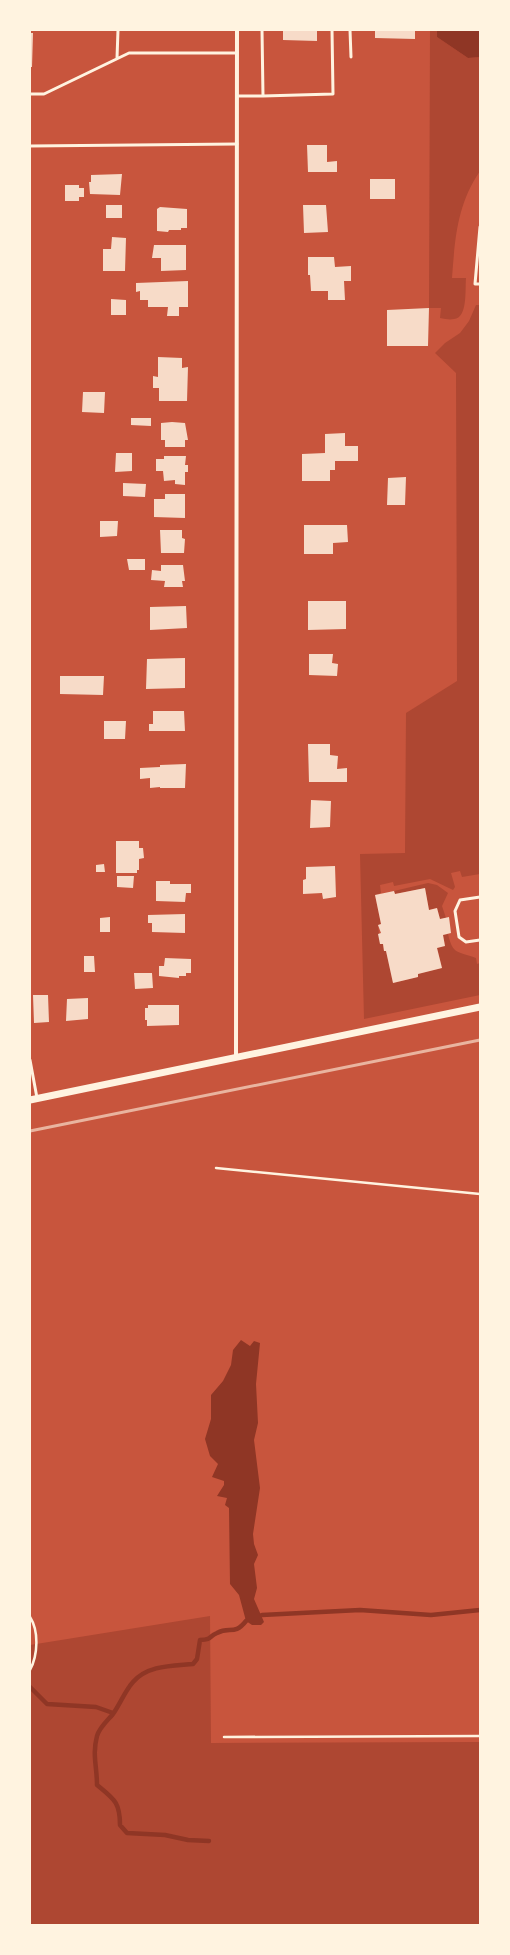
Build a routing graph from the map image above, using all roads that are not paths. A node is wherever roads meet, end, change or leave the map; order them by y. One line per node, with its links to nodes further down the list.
1 (118, 30): 8 (lane)
2 (237, 30): 6 (street)
3 (262, 30): 11 (lane)
4 (332, 30): 11 (lane)
5 (350, 30): 7 (lane)
6 (237, 52): 8 (lane); 10 (street)
7 (350, 57)
8 (117, 58): 9 (lane)
9 (30, 94)
10 (237, 96): 11 (lane); 12 (street)
11 (263, 96)
12 (237, 144): 13 (lane); 19 (street)
13 (30, 146)
14 (480, 227): 15 (lane)
15 (480, 284)
16 (480, 896): 17 (lane)
17 (480, 940)
18 (480, 1007): 19 (street)
19 (236, 1057): 21 (street)
20 (30, 1060): 21 (lane)
21 (34, 1099)

